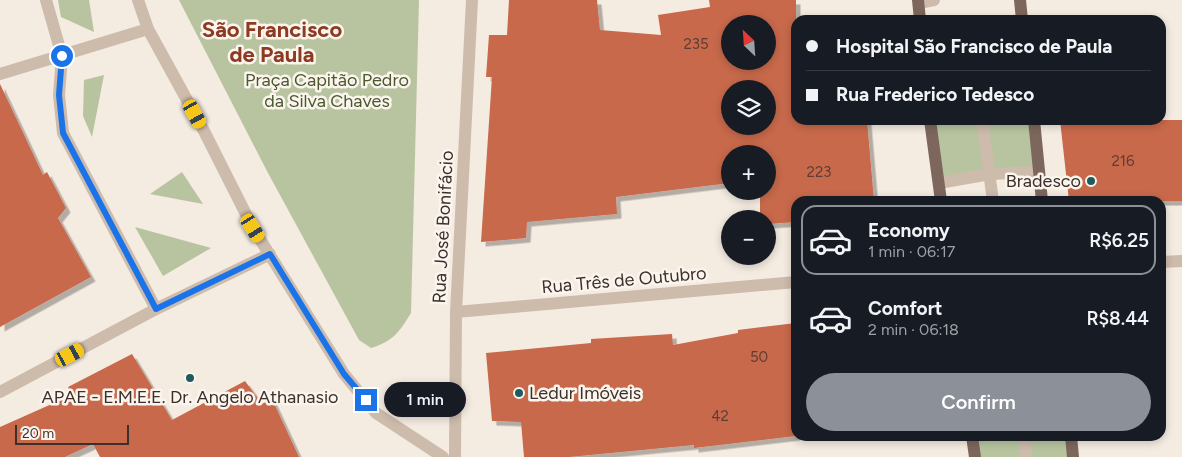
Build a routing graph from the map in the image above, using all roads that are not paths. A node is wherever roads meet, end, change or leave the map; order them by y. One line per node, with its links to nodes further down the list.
1 (46, 0): 10 (street)
2 (138, 0): 9 (street)
3 (472, 0): 26 (street, Rua José Bonifácio)
4 (934, 0): 6 (street)
5 (1020, 0): 8 (main road)
6 (919, 1): 7 (main road)
7 (920, 15)
8 (1022, 15)
9 (148, 29): 10 (street); 21 (street)
10 (62, 56): 11 (street); 25 (street)
11 (0, 74)
12 (931, 125): 17 (main road)
13 (983, 125): 16 (street)
14 (1034, 125): 15 (main road)
15 (1038, 172): 16 (street); 20 (main road)
16 (990, 174): 17 (street); 19 (street)
17 (938, 183): 18 (main road)
18 (940, 196)
19 (992, 196)
20 (1041, 196)
21 (270, 254): 25 (street); 31 (street)
22 (1182, 261): 23 (street)
23 (1166, 262)
24 (791, 282): 26 (street, Rua Três de Outubro)
25 (156, 309): 27 (street)
26 (456, 312): 32 (street, Rua José Bonifácio)
27 (0, 392)
28 (973, 441): 33 (main road)
29 (1024, 441): 34 (street)
30 (1071, 441): 35 (main road)
31 (443, 457)
32 (455, 457)
33 (975, 457)
34 (1026, 457)
35 (1073, 457)

